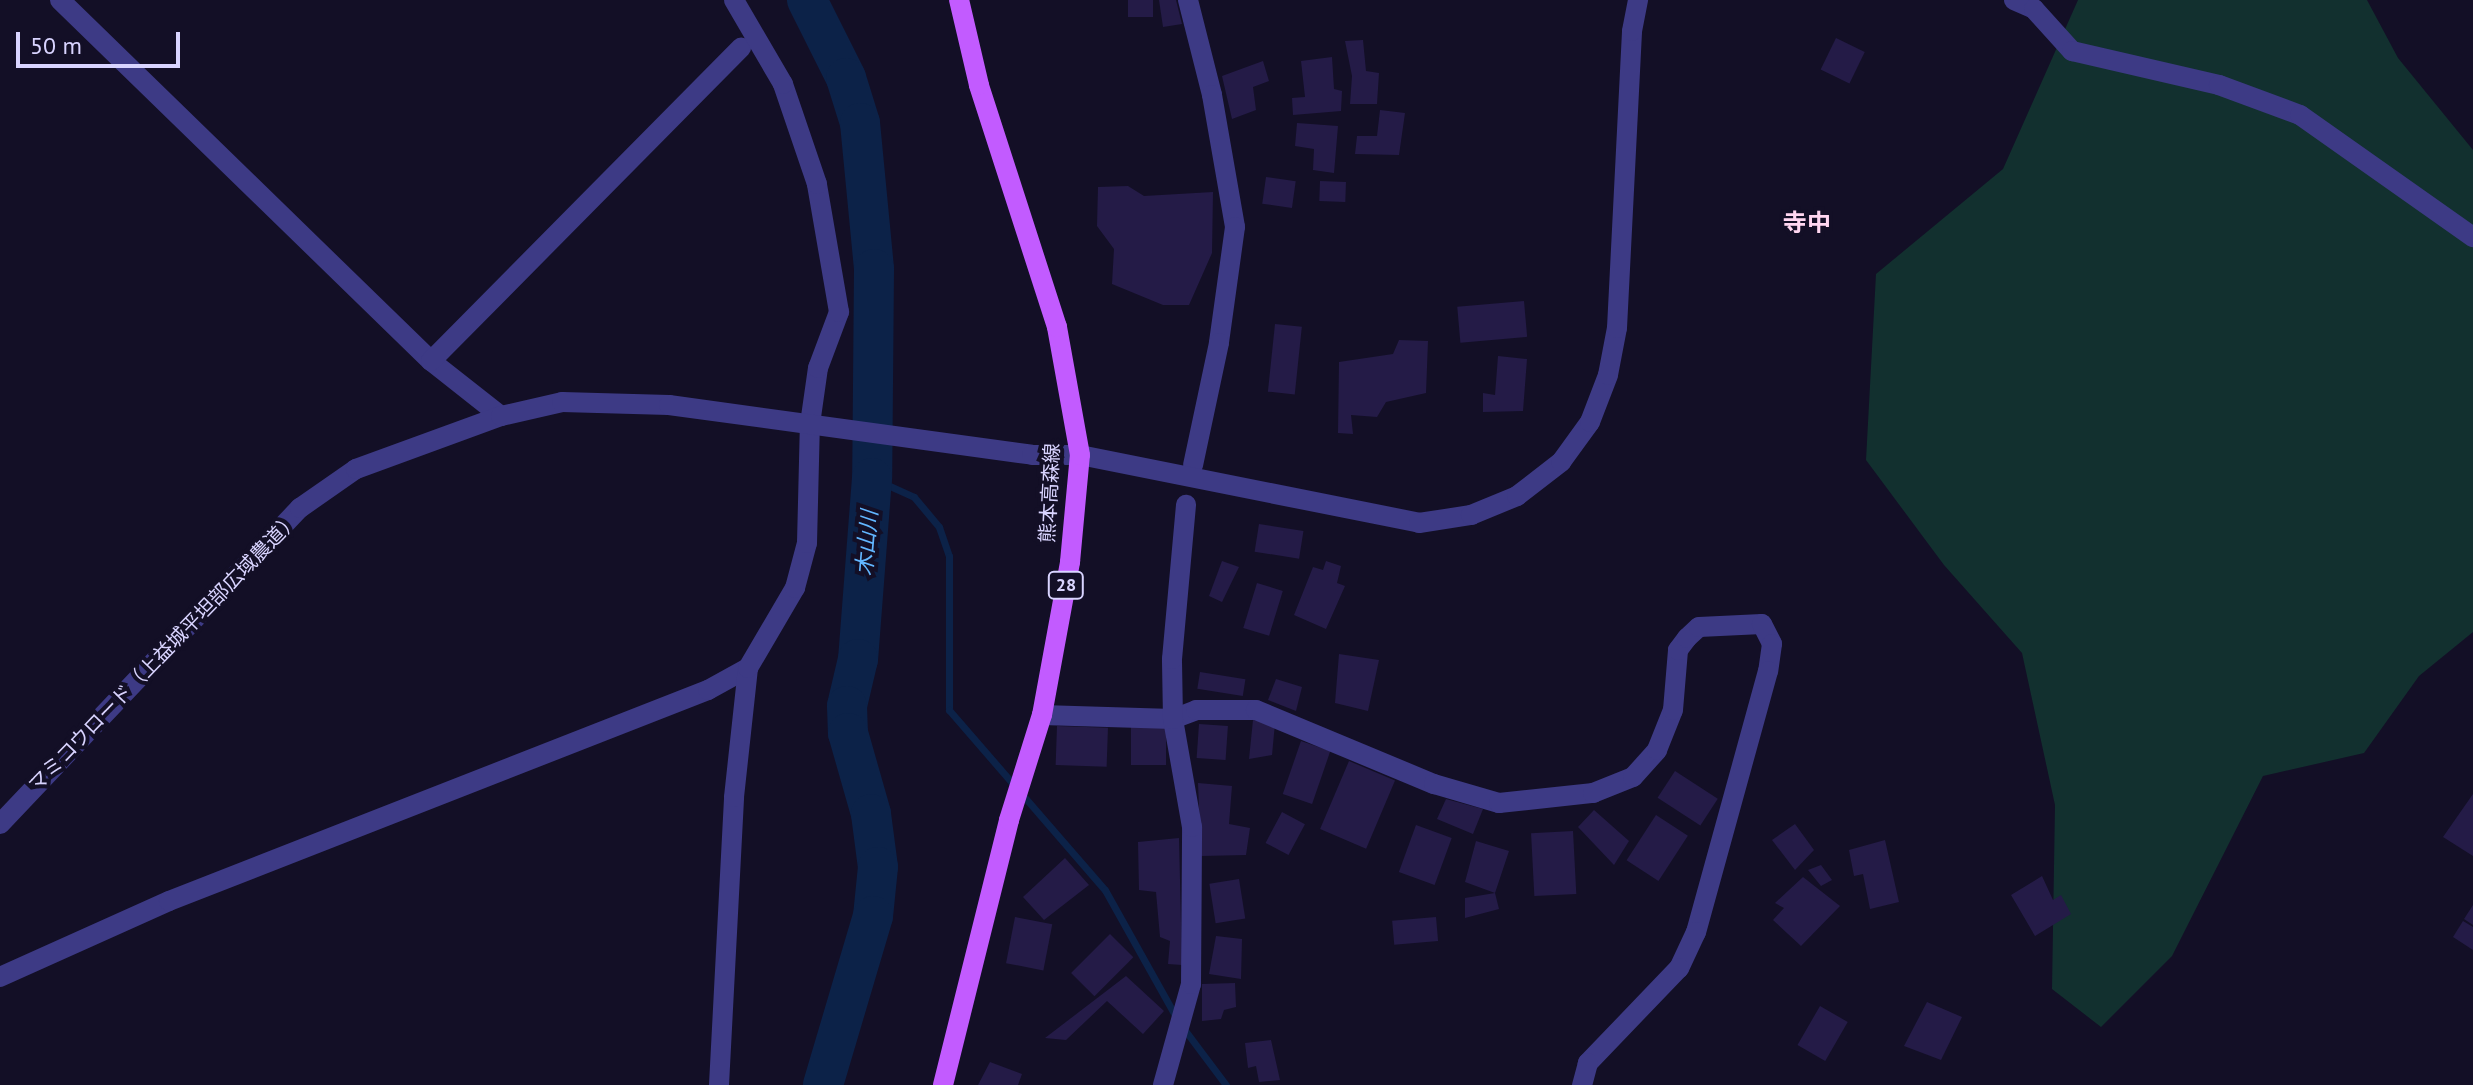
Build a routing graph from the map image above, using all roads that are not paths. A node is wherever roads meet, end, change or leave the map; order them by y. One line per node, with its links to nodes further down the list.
1 (60, 0): 9 (street)
2 (734, 0): 11 (street)
3 (1188, 0): 13 (street)
4 (1638, 0): 12 (street, マミコウロード（上益城平坦部広域農道）)
5 (2014, 0): 8 (street)
6 (957, 4): 12 (main road, 熊本高森線 / 28)
7 (741, 48): 9 (street)
8 (2473, 237)
9 (431, 361): 10 (street)
10 (501, 416): 11 (street, マミコウロード（上益城平坦部広域農道）); 18 (street, マミコウロード（上益城平坦部広域農道）)
11 (810, 424): 12 (street, マミコウロード（上益城平坦部広域農道）); 15 (street)
12 (1080, 455): 16 (main road, 熊本高森線 / 28)
13 (1193, 465)
14 (1186, 505): 17 (street)
15 (748, 668): 19 (street); 20 (street)
16 (1042, 715): 17 (street); 21 (main road, 熊本高森線 / 28)
17 (1173, 719): 22 (street); 23 (street)
18 (0, 824)
19 (0, 977)
20 (719, 1085)
21 (943, 1085)
22 (1163, 1085)
23 (1582, 1085)

